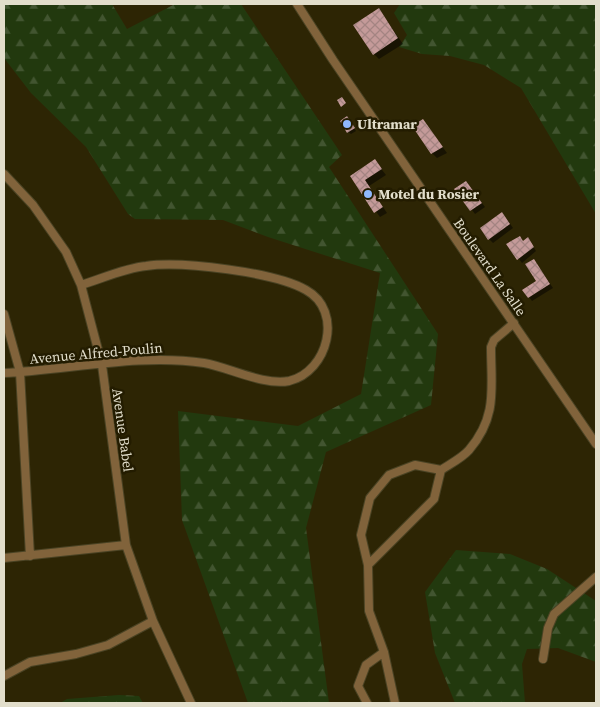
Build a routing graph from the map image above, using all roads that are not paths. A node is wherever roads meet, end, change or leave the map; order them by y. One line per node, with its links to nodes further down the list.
1 (297, 4): 5 (street, Boulevard La Salle)
2 (4, 174): 3 (street, Avenue Babel)
3 (81, 285): 6 (street, Avenue Babel); 6 (street, Avenue Alfred-Poulin)
4 (4, 314): 7 (street)
5 (514, 324): 9 (street, Boulevard La Salle); 10 (street)
6 (102, 365): 7 (street, Avenue Alfred-Poulin); 11 (street, Avenue Babel)
7 (20, 372): 8 (street, Avenue Alfred-Poulin); 12 (street)
8 (4, 373)
9 (596, 444)
10 (441, 470): 14 (street); 14 (street)
11 (126, 546): 12 (street); 16 (street, Avenue Babel)
12 (30, 556): 13 (street)
13 (4, 558)
14 (368, 565): 17 (street)
15 (596, 577): 18 (street)
16 (153, 620): 19 (street); 20 (street, Avenue Babel)
17 (384, 652): 21 (street); 22 (street)
18 (543, 659)
19 (4, 676)
20 (191, 703)
21 (367, 703)
22 (395, 703)

